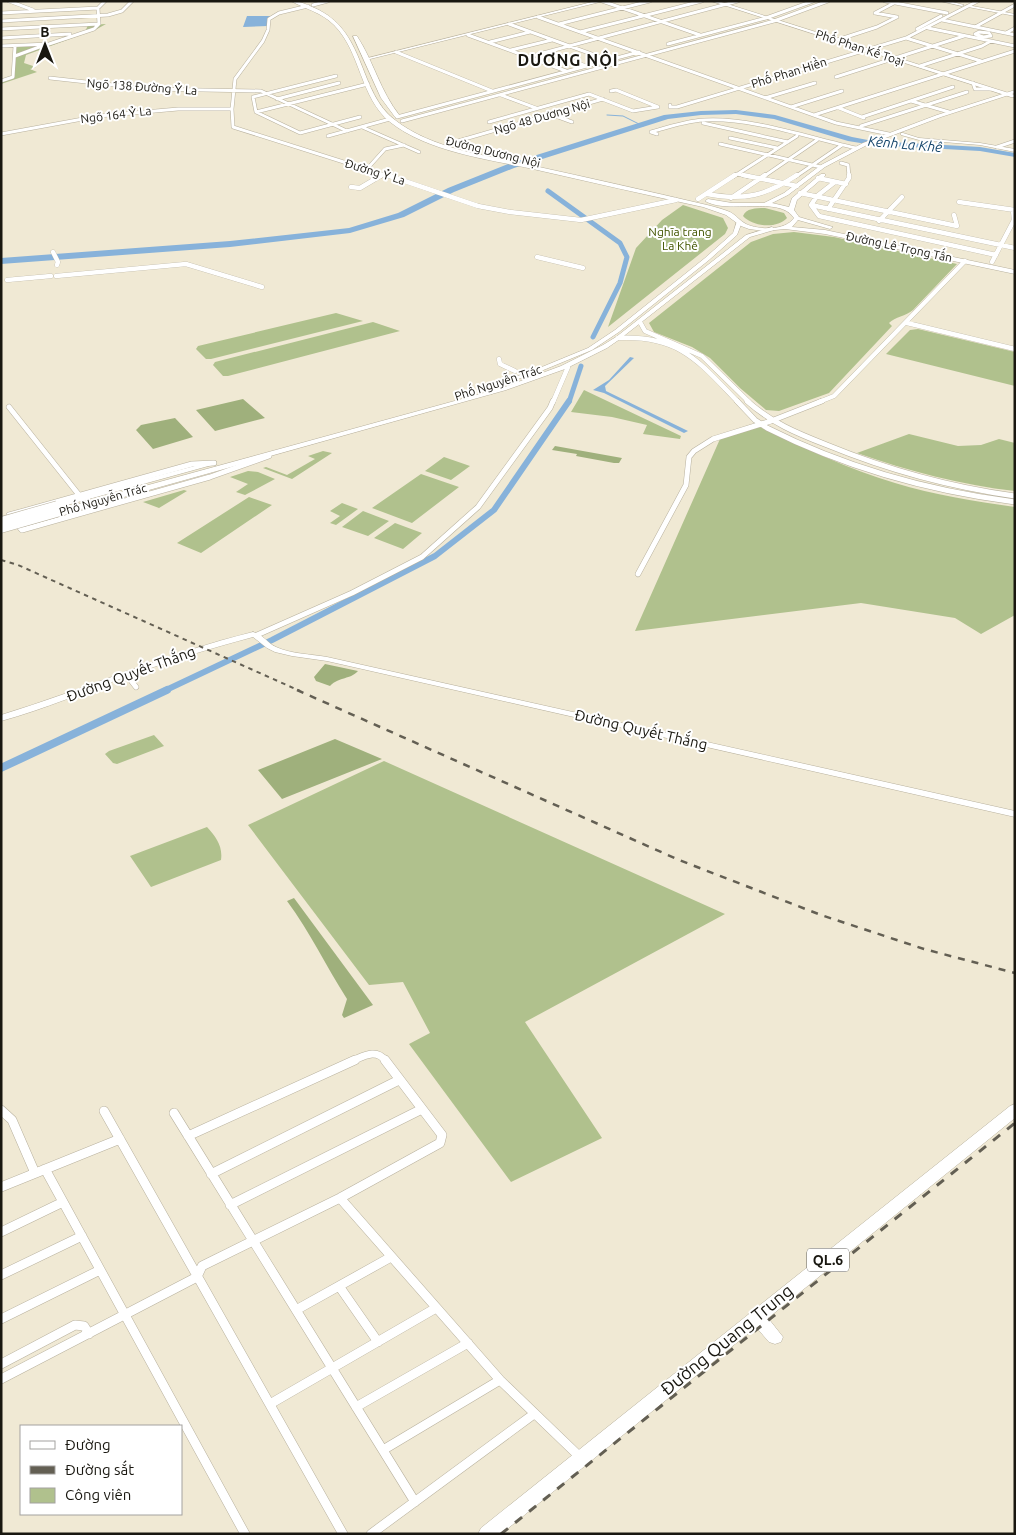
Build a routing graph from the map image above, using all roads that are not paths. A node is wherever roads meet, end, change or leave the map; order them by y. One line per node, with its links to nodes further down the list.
1 (9, 1): 26 (street)
2 (105, 1): 24 (street)
3 (132, 1): 30 (street)
4 (294, 1): 23 (main road, Đường Dương Nội)
5 (302, 1): 23 (main road, Đường Dương Nội)
6 (328, 1): 23 (street)
7 (587, 1): 40 (main road)
8 (602, 1): 25 (street); 33 (main road)
9 (650, 1): 25 (street)
10 (702, 1): 32 (street)
11 (713, 1): 20 (main road, Phố Phan Kế Toại)
12 (738, 1): 20 (street)
13 (813, 1): 34 (street)
14 (828, 1): 37 (street)
15 (885, 1): 18 (street)
16 (942, 1): 21 (main road)
17 (978, 1): 19 (street, Phố Phan Hiền)
18 (895, 2): 29 (street); 65 (street)
19 (968, 4): 21 (main road); 27 (main road); 38 (street, Phố Phan Hiền)
20 (725, 5): 34 (main road, Phố Phan Kế Toại); 39 (street)
21 (962, 5): 29 (street, Phố Phan Hiền)
22 (1015, 5): 27 (street)
23 (310, 6): 87 (main road, Đường Dương Nội); 105 (main road, Đường Dương Nội); 112 (street, Đường Ỷ La)
24 (98, 8): 26 (street); 30 (street)
25 (623, 8): 32 (street); 43 (street)
26 (35, 11): 28 (street); 35 (street)
27 (1001, 12): 31 (main road); 45 (street)
28 (1, 13)
29 (947, 13): 76 (street, Phố Phan Hiền)
30 (99, 15): 35 (street); 41 (street)
31 (1015, 15)
32 (646, 16): 39 (street); 51 (street)
33 (538, 17): 40 (main road); 43 (street)
34 (766, 18): 37 (main road, Phố Phan Kế Toại); 56 (street)
35 (35, 19): 36 (street); 44 (street)
36 (1, 20)
37 (774, 20): 65 (main road, Phố Phan Kế Toại); 84 (street)
38 (942, 20): 45 (street); 46 (street, Phố Phan Hiền)
39 (663, 22): 56 (street); 63 (street)
40 (507, 23): 42 (main road); 50 (street); 55 (main road)
41 (99, 24): 44 (street); 54 (street)
42 (494, 24)
43 (557, 25): 51 (street)
44 (34, 27): 48 (street)
45 (975, 27): 49 (street)
46 (928, 28): 59 (street); 62 (street, Phố Phan Hiền)
47 (1015, 28): 53 (street)
48 (1, 29)
49 (992, 30): 52 (street); 53 (street)
50 (530, 32): 64 (street); 67 (street)
51 (579, 32): 63 (street)
52 (987, 32): 60 (street)
53 (1006, 33): 57 (street)
54 (80, 34): 61 (street); 68 (street)
55 (467, 35): 67 (street); 79 (main road); 86 (street)
56 (702, 35): 69 (street)
57 (1015, 35)
58 (445, 36): 79 (main road)
59 (964, 36): 60 (street); 73 (street)
60 (978, 37): 66 (street)
61 (1, 38)
62 (906, 38): 73 (street); 78 (street, Phố Phan Hiền)
63 (598, 39): 72 (street); 82 (street)
64 (552, 40): 72 (street); 77 (street)
65 (837, 40): 76 (main road, Phố Phan Kế Toại)
66 (991, 41): 74 (street); 83 (street)
67 (489, 42): 77 (street)
68 (49, 44): 71 (street); 85 (street)
69 (664, 45)
70 (1, 46): 71 (street)
71 (15, 46): 85 (street)
72 (570, 46): 81 (street); 90 (street)
73 (932, 46): 83 (street); 89 (street)
74 (1015, 46)
75 (655, 48): 82 (street)
76 (861, 48): 78 (main road, Phố Phan Kế Toại); 106 (street, Phố Phan Hiền)
77 (510, 50): 88 (street)
78 (868, 50): 89 (main road, Phố Phan Kế Toại); 108 (street, Phố Phan Hiền)
79 (394, 51): 87 (street); 110 (street)
80 (1015, 51): 91 (street)
81 (550, 52): 88 (street); 92 (street)
82 (636, 53): 84 (street); 90 (street)
83 (958, 54): 91 (street); 93 (street)
84 (644, 55): 96 (street); 106 (street)
85 (14, 56): 101 (street)
86 (517, 56)
87 (365, 57): 117 (main road, Đường Dương Nội)
88 (528, 57): 95 (street)
89 (893, 58): 93 (main road, Phố Phan Kế Toại); 99 (street)
90 (608, 60): 92 (street)
91 (982, 62): 97 (street)
92 (586, 66): 95 (street)
93 (920, 66): 97 (main road, Phố Phan Kế Toại)
94 (334, 71): 98 (street)
95 (567, 72): 96 (street); 102 (street)
96 (575, 74): 115 (street)
97 (944, 74): 116 (main road, Phố Phan Kế Toại); 132 (street)
98 (336, 76): 103 (street); 114 (street)
99 (836, 77)
100 (50, 78): 112 (street, Ngõ 138 Đường Ỷ La)
101 (1, 80)
102 (529, 81): 110 (street)
103 (339, 83): 109 (street); 120 (street)
104 (815, 83): 119 (street)
105 (368, 84): 109 (street); 118 (main road, Đường Dương Nội)
106 (732, 86): 108 (street); 125 (street, Phố Phan Hiền)
107 (952, 87): 122 (street)
108 (738, 89): 119 (street); 125 (street, Phố Phan Hiền)
109 (342, 90): 124 (street)
110 (492, 91): 142 (street)
111 (842, 91): 129 (street)
112 (234, 92): 114 (street, Ngõ 138 Đường Ỷ La); 133 (street, Đường Ỷ La)
113 (967, 92): 126 (street)
114 (265, 93): 120 (street); 134 (street)
115 (500, 94): 131 (street); 142 (street)
116 (1013, 94): 135 (main road); 155 (main road)
117 (382, 95): 118 (main road); 142 (main road, Đường Dương Nội)
118 (373, 96): 141 (main road, Đường Dương Nội)
119 (765, 98): 129 (street)
120 (277, 99): 124 (street)
121 (603, 99): 127 (street); 131 (street); 136 (street, Ngõ 48 Dương Nội)
122 (911, 101): 123 (street); 126 (street)
123 (906, 102): 130 (street); 140 (street)
124 (289, 104): 134 (street); 147 (street)
125 (669, 106): 128 (street)
126 (926, 106): 130 (street); 135 (street)
127 (651, 107): 128 (street); 128 (street)
128 (658, 107)
129 (791, 107): 137 (street)
130 (920, 107): 138 (street); 146 (street)
131 (536, 108): 136 (street); 143 (street)
132 (839, 108): 137 (street); 140 (street)
133 (232, 109): 153 (street, Ngõ 164 Ỷ La); 176 (street, Đường Ỷ La)
134 (256, 112): 147 (street)
135 (949, 112): 138 (main road)
136 (551, 114): 144 (street); 163 (street, Ngõ 48 Dương Nội)
137 (814, 115): 150 (street)
138 (943, 115): 158 (main road)
139 (360, 117): 147 (street)
140 (862, 117): 146 (street)
141 (390, 119): 149 (street); 186 (main road, Đường Dương Nội)
142 (400, 119): 163 (main road, Đường Dương Nội)
143 (488, 122)
144 (572, 122)
145 (698, 122): 148 (street); 152 (street); 154 (street)
146 (877, 122): 150 (street)
147 (332, 124): 151 (street)
148 (751, 126): 152 (street); 157 (street)
149 (362, 127): 151 (street); 164 (street)
150 (858, 127): 158 (street)
151 (347, 131): 156 (street)
152 (740, 131): 159 (street); 162 (street)
153 (1, 134)
154 (657, 134)
155 (903, 134): 158 (main road); 166 (main road)
156 (328, 136)
157 (797, 136): 160 (street); 162 (street)
158 (888, 137): 168 (main road); 173 (main road)
159 (730, 138): 167 (street); 171 (street)
160 (817, 140): 165 (street); 172 (street)
161 (1015, 141): 166 (street)
162 (788, 142): 167 (street)
163 (451, 143): 186 (main road, Đường Dương Nội)
164 (404, 145): 170 (street); 176 (street)
165 (842, 145): 168 (street); 174 (street)
166 (997, 147): 169 (main road)
167 (777, 148): 171 (street)
168 (856, 148): 175 (main road)
169 (1015, 151)
170 (419, 152)
171 (766, 155): 172 (street); 178 (street)
172 (788, 160): 174 (street); 179 (street)
173 (841, 163): 180 (main road); 183 (street)
174 (810, 165): 175 (street); 182 (street)
175 (821, 168): 184 (main road)
176 (367, 169): 177 (street, Đường Ỷ La)
177 (384, 174): 185 (street); 193 (street, Đường Ỷ La)
178 (738, 174): 179 (street); 188 (street)
179 (760, 178): 182 (street); 191 (street)
180 (818, 178): 181 (street); 187 (main road)
181 (835, 182): 183 (street); 189 (street)
182 (784, 184): 184 (street); 191 (street)
183 (846, 184): 194 (street)
184 (797, 186): 196 (main road)
185 (351, 187)
186 (642, 190): 192 (main road, Đường Dương Nội); 193 (main road, Đường Dương Nội)
187 (800, 193): 189 (street); 200 (main road)
188 (706, 194): 191 (street); 192 (street)
189 (817, 196): 194 (street); 198 (street)
190 (902, 197): 202 (street)
191 (729, 198)
192 (698, 199): 197 (main road, Đường Dương Nội)
193 (676, 200): 204 (main road, Đường Dương Nội)
194 (835, 200): 199 (street); 202 (street)
195 (959, 202): 201 (street)
196 (764, 204): 197 (main road, Đường Dương Nội); 200 (main road)
197 (747, 205): 204 (main road)
198 (811, 205): 199 (street); 210 (street)
199 (828, 209): 206 (street)
200 (791, 210): 205 (main road)
201 (1014, 210): 212 (street)
202 (890, 212): 203 (street); 206 (street)
203 (954, 215)
204 (733, 216): 207 (main road)
205 (797, 218): 208 (main road); 211 (main road, Đường Lê Trọng Tấn)
206 (881, 220): 210 (street); 212 (street)
207 (739, 222): 209 (main road, Đường Lê Trọng Tấn); 217 (main road, Phố Nguyễn Trác)
208 (782, 228): 209 (main road, Đường Lê Trọng Tấn); 219 (main road, Đường Lê Trọng Tấn)
209 (772, 229): 218 (main road, Phố Nguyễn Trác)
210 (870, 229): 211 (street); 215 (street)
211 (863, 234): 220 (main road, Đường Lê Trọng Tấn)
212 (1002, 246): 213 (street); 215 (street)
213 (1015, 248)
214 (53, 252): 221 (street)
215 (996, 255): 220 (street)
216 (538, 257): 223 (street)
217 (707, 259): 218 (main road); 239 (main road, Phố Nguyễn Trác)
218 (716, 261): 229 (main road, Phố Nguyễn Trác)
219 (965, 261): 224 (main road, Đường Lê Trọng Tấn); 230 (street)
220 (992, 262): 222 (main road, Đường Lê Trọng Tấn)
221 (57, 265)
222 (1015, 267)
223 (583, 268)
224 (1015, 272)
225 (51, 276): 227 (street)
226 (56, 276): 228 (street)
227 (7, 280)
228 (262, 287)
229 (640, 322): 231 (main road, Phố Nguyễn Trác); 237 (street)
230 (906, 323): 232 (street); 237 (street)
231 (618, 338): 234 (main road, Phố Nguyễn Trác); 238 (street)
232 (1015, 349)
233 (499, 360): 235 (street)
234 (568, 367): 239 (main road, Phố Nguyễn Trác); 252 (street)
235 (515, 371)
236 (9, 407): 242 (street)
237 (771, 421): 238 (street); 243 (street)
238 (760, 424): 244 (street); 251 (street)
239 (357, 427): 240 (main road, Phố Nguyễn Trác); 241 (main road, Phố Nguyễn Trác)
240 (291, 448): 248 (street, Phố Nguyễn Trác); 249 (main road, Phố Nguyễn Trác, bridge)
241 (214, 463): 242 (street, Phố Nguyễn Trác); 247 (main road, Phố Nguyễn Trác, bridge)
242 (79, 495): 245 (street, Phố Nguyễn Trác)
243 (1015, 496)
244 (1015, 502)
245 (33, 508): 246 (street, Phố Nguyễn Trác); 248 (street)
246 (10, 514): 250 (street)
247 (1, 521)
248 (47, 523): 250 (street, Phố Nguyễn Trác)
249 (1, 529)
250 (22, 530)
251 (638, 574)
252 (259, 636): 253 (main road); 254 (main road, Đường Quyết Thắng)
253 (268, 645): 257 (street, Đường Quyết Thắng)
254 (126, 674): 255 (street); 256 (main road, Đường Quyết Thắng)
255 (136, 687)
256 (1, 718)
257 (1015, 814)
258 (399, 1080): 259 (street); 264 (street); 268 (street)
259 (422, 1109): 270 (street); 272 (street)
260 (1, 1110): 267 (street)
261 (1015, 1110): 284 (highway, Đường Quang Trung / QL.6)
262 (104, 1111): 265 (street)
263 (174, 1113): 264 (street)
264 (188, 1136): 268 (street)
265 (120, 1139): 266 (street); 279 (street)
266 (45, 1169): 267 (street); 271 (street)
267 (35, 1173): 269 (street)
268 (211, 1174): 272 (street)
269 (1, 1188)
270 (340, 1198): 275 (street); 276 (street)
271 (63, 1202): 273 (street); 274 (street)
272 (230, 1205): 275 (street)
273 (1, 1232)
274 (82, 1236): 277 (street); 278 (street)
275 (252, 1240): 279 (street); 282 (street)
276 (390, 1257): 280 (street); 281 (street)
277 (100, 1270): 283 (street); 285 (street)
278 (1, 1275)
279 (197, 1277): 283 (street); 294 (street)
280 (339, 1286): 282 (street); 288 (street)
281 (436, 1308): 288 (street); 289 (street)
282 (296, 1310): 291 (street)
283 (125, 1315): 286 (street); 300 (street)
284 (756, 1316): 287 (highway); 298 (highway, Đường Quang Trung / QL.6)
285 (1, 1319)
286 (89, 1334): 290 (street); 292 (street)
287 (775, 1337)
288 (378, 1342): 291 (street)
289 (468, 1343): 293 (street); 295 (street)
290 (1, 1364)
291 (331, 1367): 294 (street); 295 (street)
292 (1, 1379)
293 (500, 1380): 296 (street); 297 (street)
294 (270, 1404): 301 (street)
295 (356, 1407): 297 (street)
296 (534, 1414): 298 (street); 299 (street)
297 (383, 1450): 299 (street)
298 (581, 1458): 303 (highway, Đường Quang Trung / QL.6)
299 (415, 1502): 302 (street)
300 (245, 1534)
301 (343, 1534)
302 (371, 1534)
303 (487, 1534)

